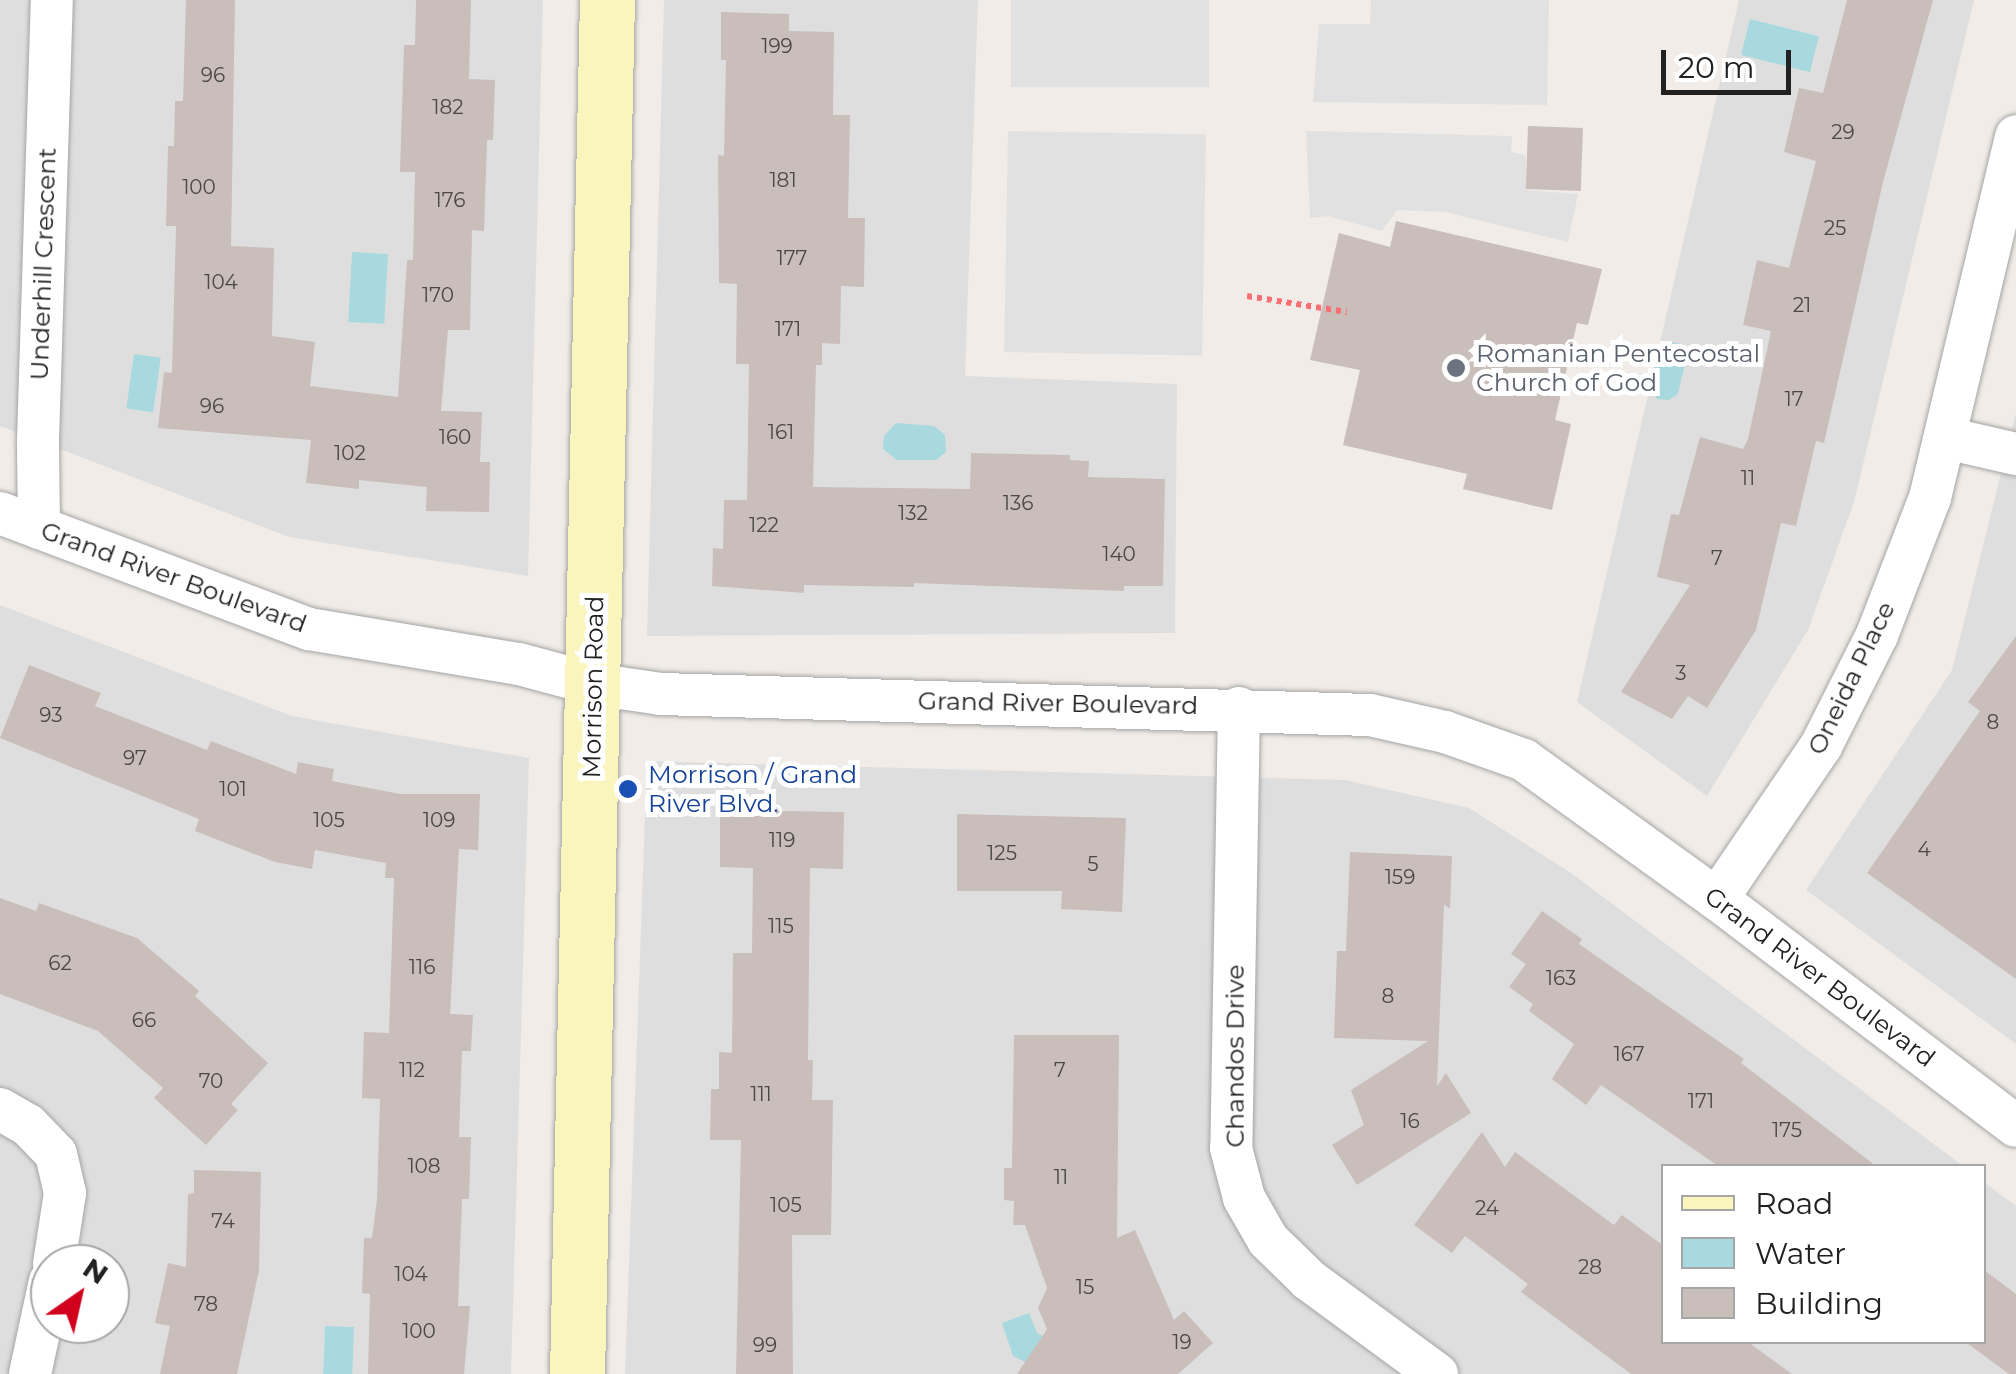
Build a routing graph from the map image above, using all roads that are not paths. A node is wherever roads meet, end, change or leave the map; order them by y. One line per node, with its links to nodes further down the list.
1 (52, 0): 6 (street, Underhill Crescent)
2 (607, 0): 7 (street, Morrison Road)
3 (2016, 136): 4 (street, Oneida Place)
4 (1946, 438): 5 (street); 9 (street, Oneida Place)
5 (2016, 454)
6 (20, 520): 7 (street, Grand River Boulevard)
7 (593, 684): 8 (street, Grand River Boulevard); 15 (street, Morrison Road)
8 (1239, 708): 9 (street, Grand River Boulevard); 16 (street, Chandos Drive)
9 (1717, 899): 11 (street, Grand River Boulevard)
10 (0, 1110): 12 (street)
11 (2016, 1126)
12 (57, 1244)
13 (36, 1344): 14 (street)
14 (30, 1374)
15 (577, 1374)
16 (1437, 1374)

